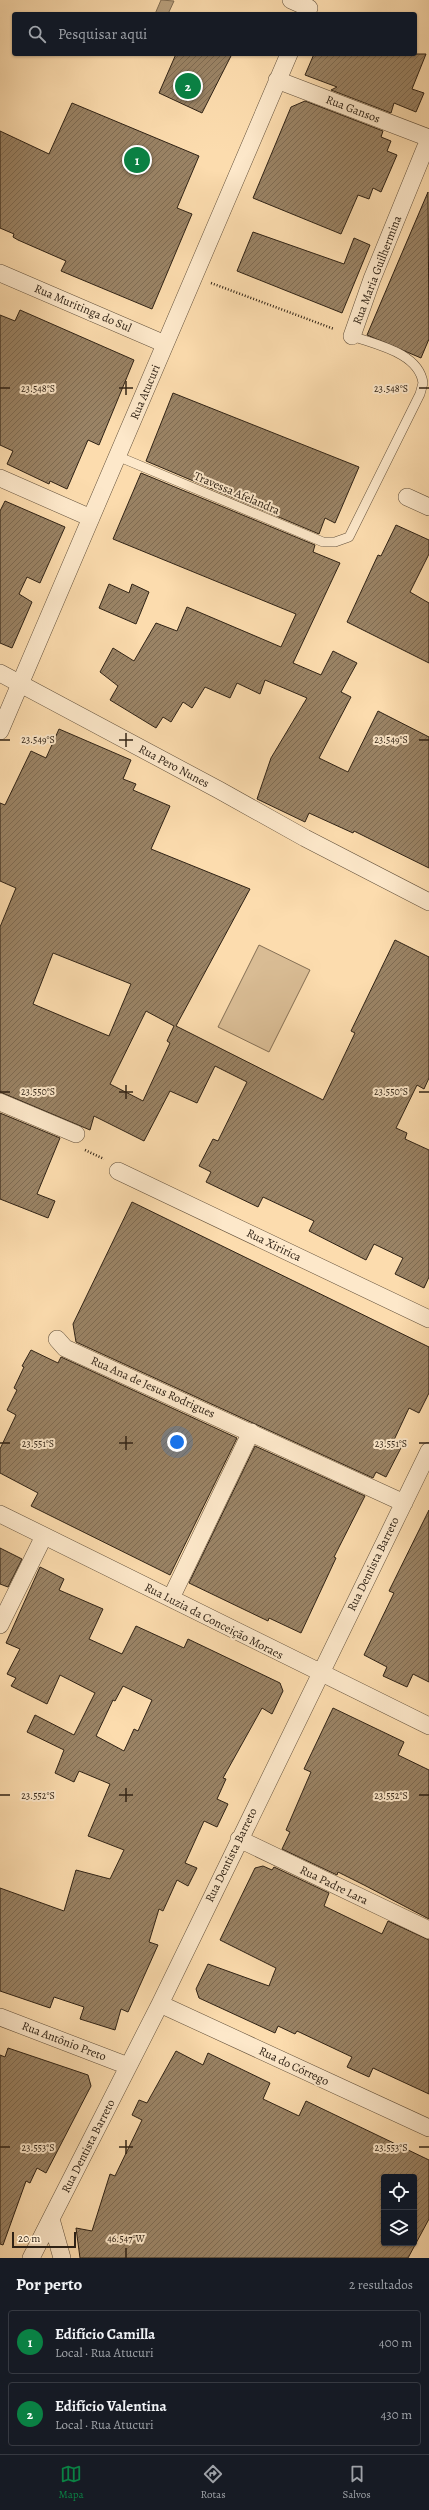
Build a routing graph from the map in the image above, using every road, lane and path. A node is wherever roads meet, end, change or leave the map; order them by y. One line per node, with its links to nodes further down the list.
1 (291, 0): 2 (street)
2 (309, 7)
3 (288, 56): 4 (street, Rua Atucuri)
4 (277, 80): 5 (street, Rua Gansos); 7 (street, Rua Atucuri)
5 (429, 138): 8 (street, Rua Maria Guilhermina)
6 (0, 273): 9 (street, Rua Muritinga do Sul)
7 (194, 276): 8 (path); 9 (street, Rua Atucuri)
8 (352, 336): 15 (lane, Rua Maria Guilhermina)
9 (165, 344): 10 (street, Rua Atucuri)
10 (117, 456): 14 (street, Rua Atucuri); 15 (lane, Travessa Afelandra)
11 (0, 478): 14 (street)
12 (407, 497): 13 (street)
13 (429, 507)
14 (91, 518): 17 (street, Rua Atucuri)
15 (349, 537)
16 (0, 673): 17 (street, Rua Pero Nunes)
17 (20, 682): 18 (street, Rua Atucuri); 19 (street, Rua Pero Nunes)
18 (0, 731)
19 (429, 902)
20 (0, 1102): 21 (street)
21 (76, 1134): 22 (path)
22 (118, 1170): 23 (street, Rua Xiririca)
23 (429, 1319)
24 (57, 1339): 25 (street, Rua Ana de Jesus Rodrigues)
25 (251, 1432): 27 (street, Rua Ana de Jesus Rodrigues); 30 (street)
26 (429, 1451): 27 (street, Rua Dentista Barreto)
27 (404, 1503): 32 (street, Rua Dentista Barreto)
28 (0, 1514): 29 (street, Rua Luzia da Conceição Moraes)
29 (44, 1536): 30 (street, Rua Luzia da Conceição Moraes); 31 (street)
30 (171, 1598): 32 (street, Rua Luzia da Conceição Moraes)
31 (0, 1625)
32 (320, 1674): 33 (street, Rua Luzia da Conceição Moraes); 34 (street, Rua Dentista Barreto)
33 (429, 1726)
34 (239, 1839): 35 (street, Rua Padre Lara); 36 (street, Rua Dentista Barreto)
35 (429, 1930)
36 (160, 2004): 38 (street, Rua Dentista Barreto); 39 (street, Rua do Córrego)
37 (0, 2017): 38 (street, Rua Antônio Preto)
38 (128, 2066): 40 (street, Rua Dentista Barreto)
39 (429, 2128)
40 (51, 2219): 41 (street, Rua Dentista Barreto); 42 (street)
41 (30, 2258)
42 (62, 2258)

